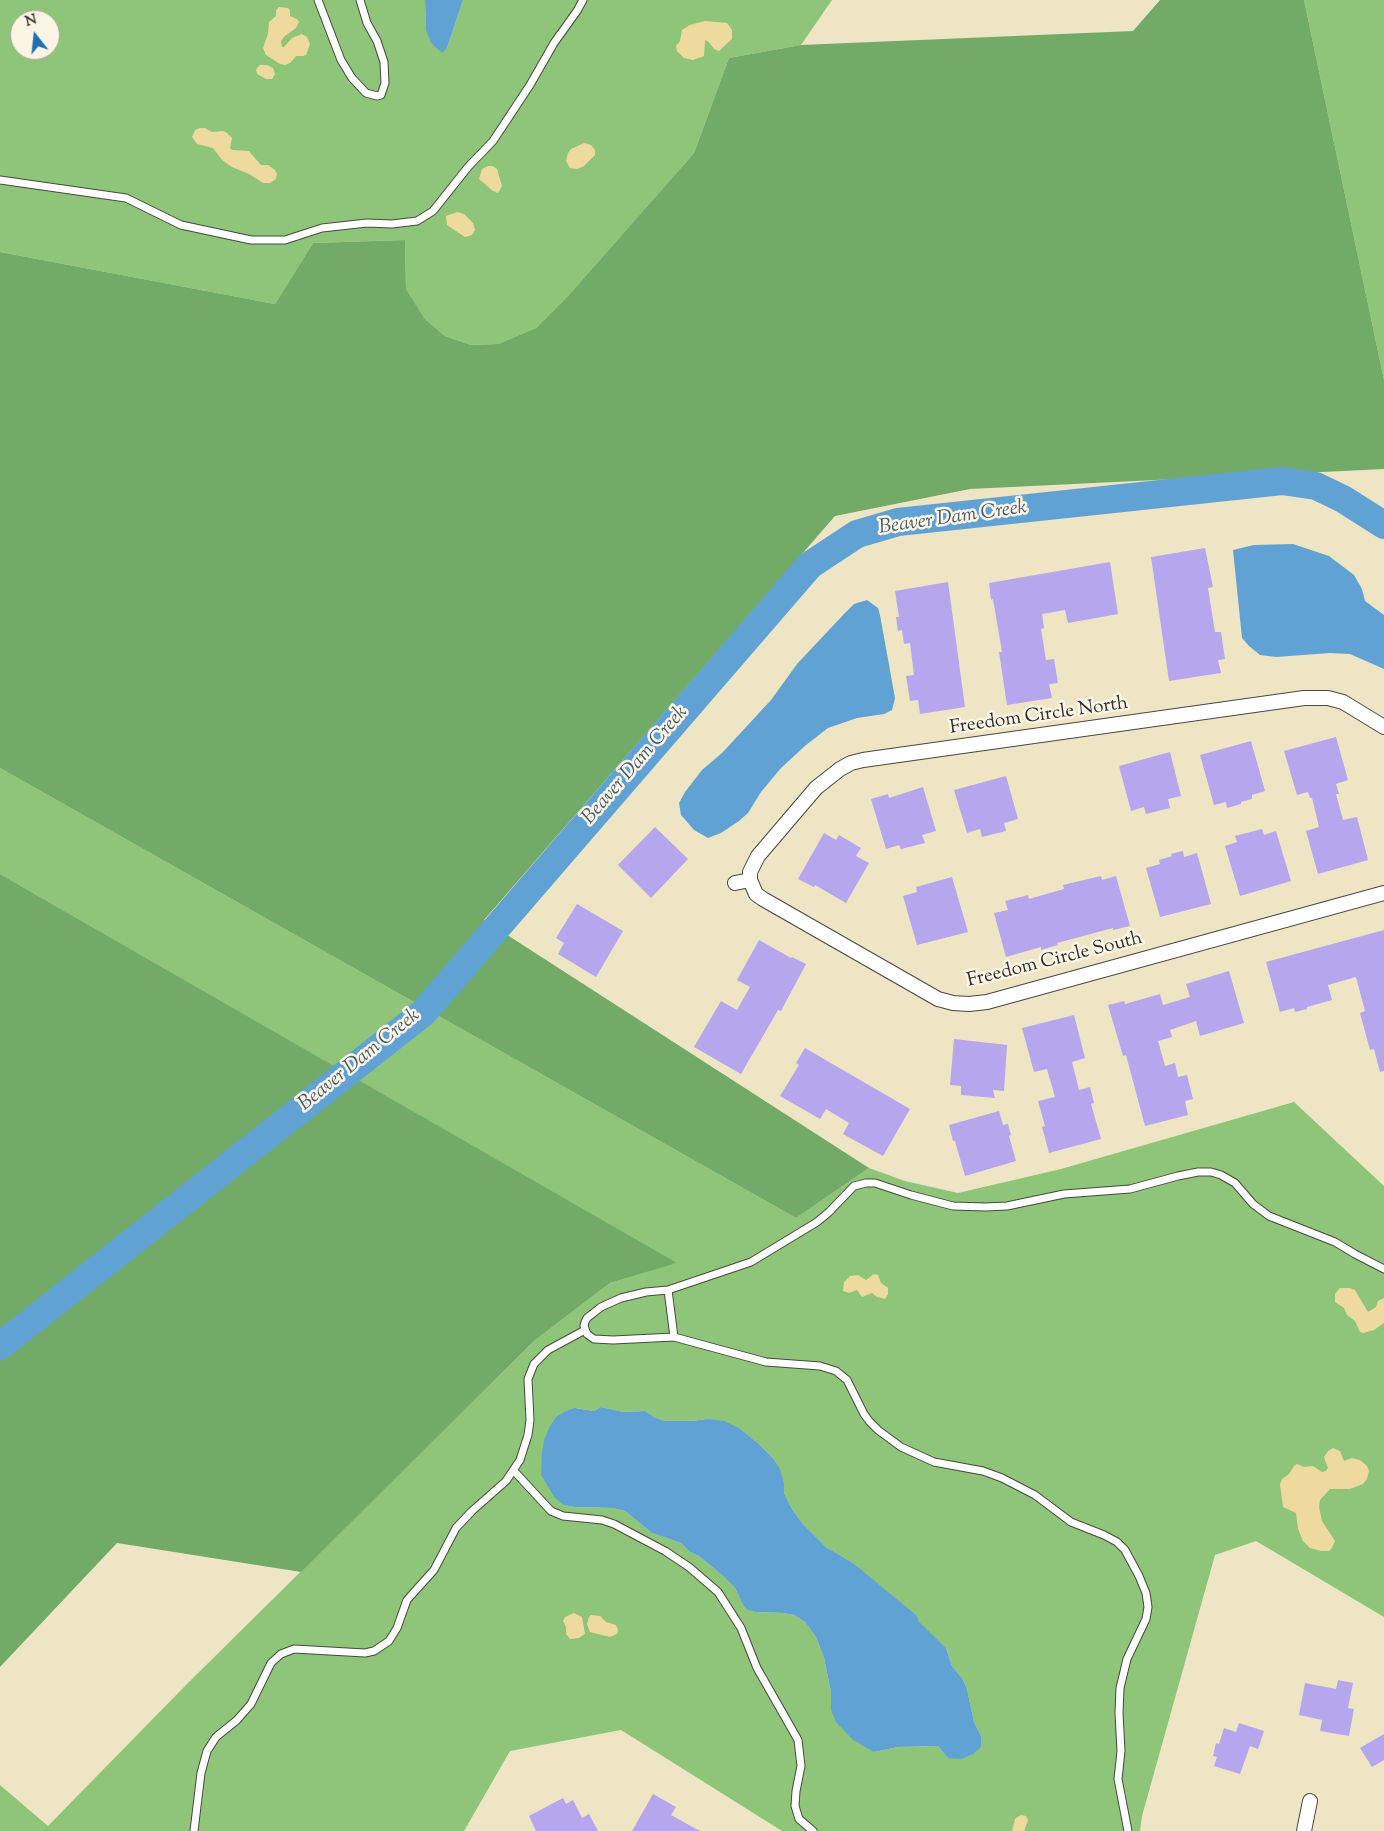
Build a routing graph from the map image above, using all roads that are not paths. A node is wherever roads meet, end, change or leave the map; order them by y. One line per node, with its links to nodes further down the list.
1 (318, 0): 2 (lane)
2 (360, 0)
3 (583, 0): 4 (lane)
4 (0, 180)
5 (1384, 726): 6 (street, Freedom Circle North)
6 (750, 880): 7 (street); 8 (street, Freedom Circle South)
7 (735, 883)
8 (1384, 893)
9 (1384, 1268): 10 (lane)
10 (668, 1290): 11 (lane); 12 (lane)
11 (585, 1330): 12 (lane); 13 (lane)
12 (674, 1337): 17 (lane)
13 (514, 1471): 15 (lane); 16 (lane)
14 (1310, 1801): 18 (street)
15 (194, 1831)
16 (812, 1831)
17 (1128, 1831)
18 (1304, 1831)

